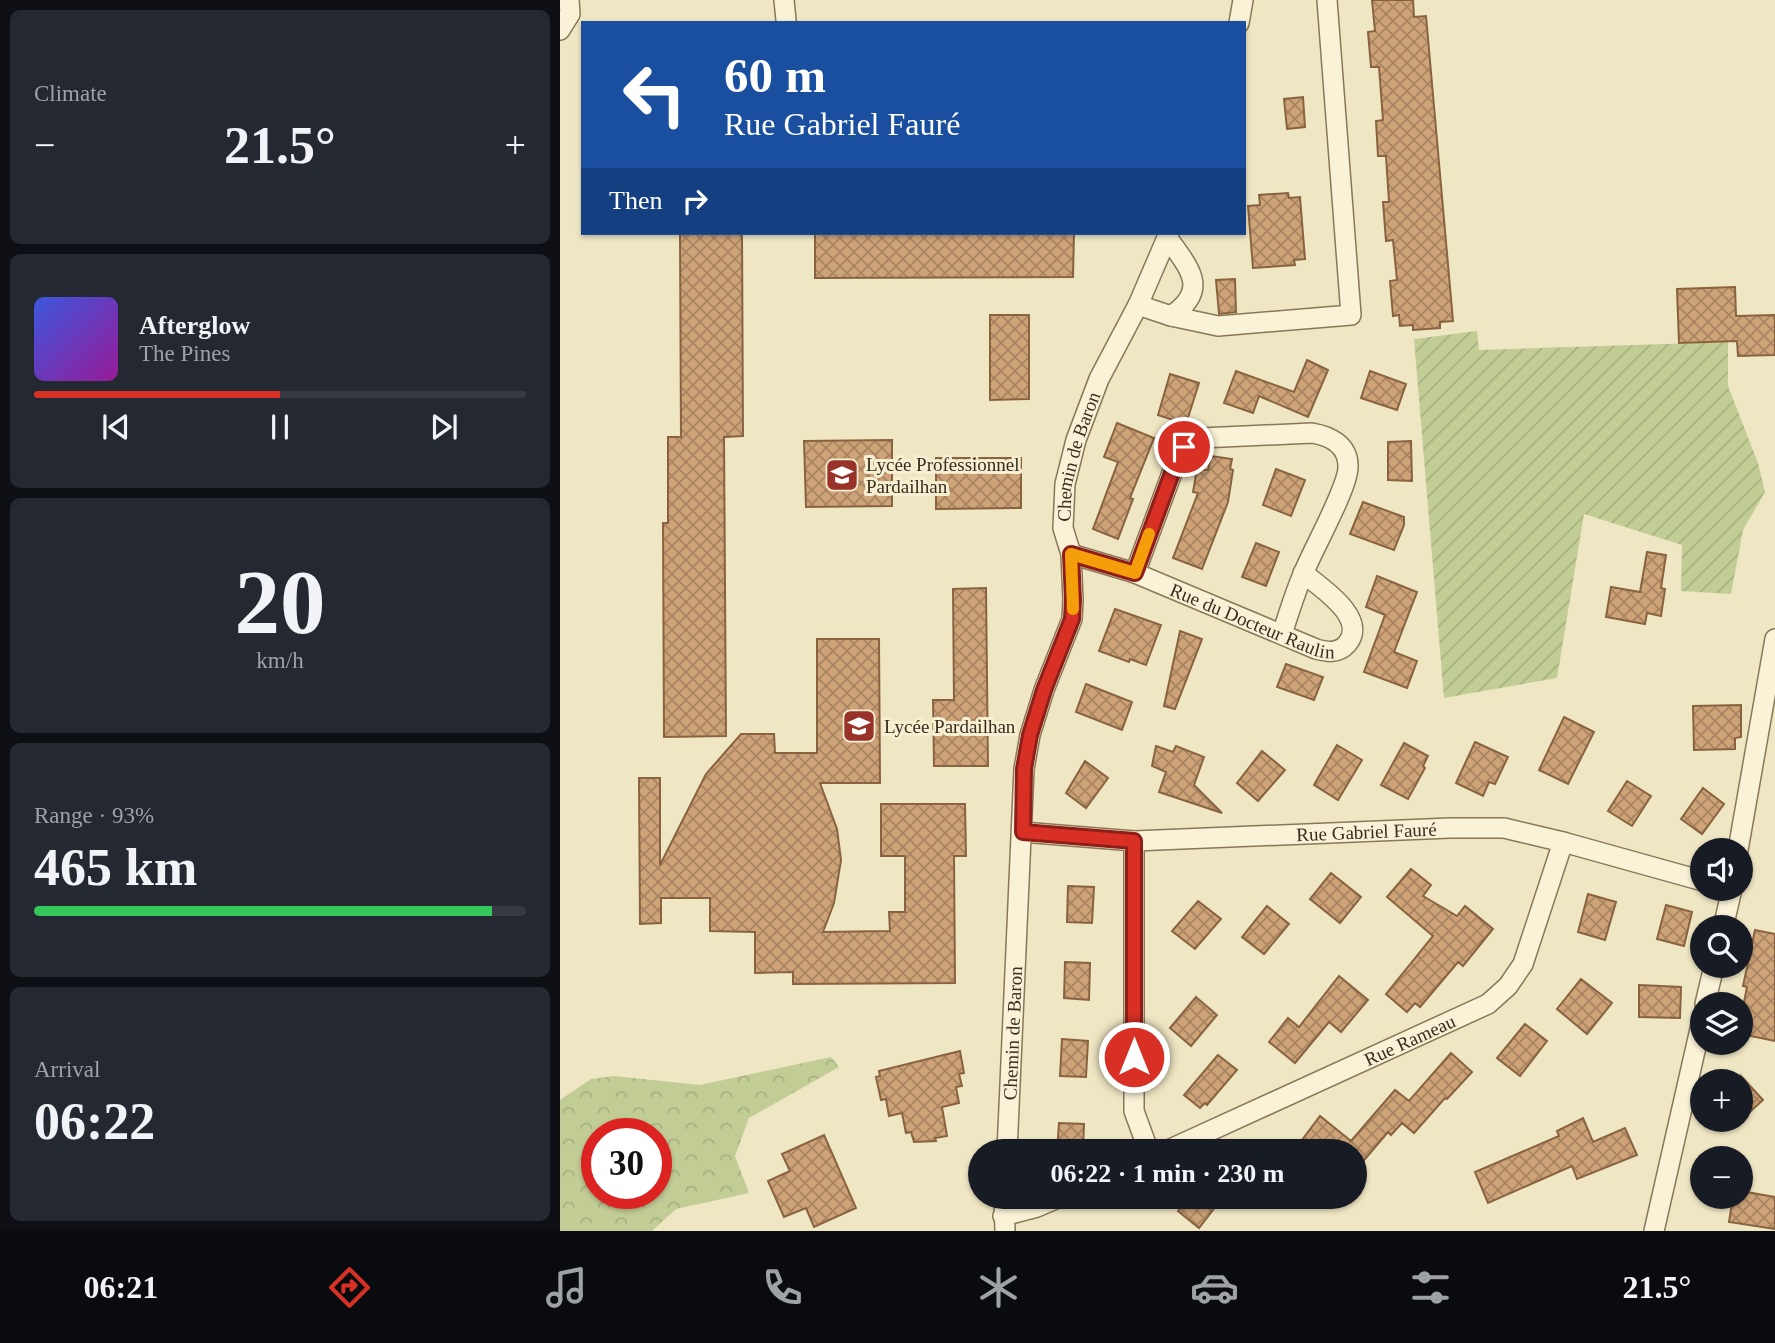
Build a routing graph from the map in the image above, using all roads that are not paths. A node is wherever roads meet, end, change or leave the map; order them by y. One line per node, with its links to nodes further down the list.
1 (569, 0): 7 (street)
2 (784, 0): 5 (street)
3 (1243, 0): 6 (street)
4 (1326, 0): 10 (street)
5 (786, 20)
6 (1239, 21)
7 (560, 30)
8 (1168, 235): 9 (street, Chemin de Baron); 10 (street)
9 (1138, 305): 10 (street); 11 (street, Chemin de Baron)
10 (1171, 316)
11 (1071, 554): 12 (street, Rue du Docteur Raulin); 16 (street, Chemin de Baron)
12 (1135, 573): 13 (street); 14 (street, Rue du Docteur Raulin)
13 (1303, 573): 14 (street); 14 (street, Rue du Docteur Raulin)
14 (1282, 634)
15 (1775, 639): 17 (street)
16 (1023, 832): 18 (street, Rue Gabriel Fauré); 22 (street, Chemin de Baron)
17 (1740, 838)
18 (1134, 841): 19 (street, Rue Gabriel Fauré); 23 (street)
19 (1563, 842): 20 (street, Rue Gabriel Fauré); 24 (street, Rue Rameau)
20 (1690, 877)
21 (1694, 1055): 27 (street)
22 (1008, 1139)
23 (1144, 1139)
24 (1192, 1139)
25 (1029, 1209): 26 (street)
26 (1004, 1215)
27 (1654, 1231)

